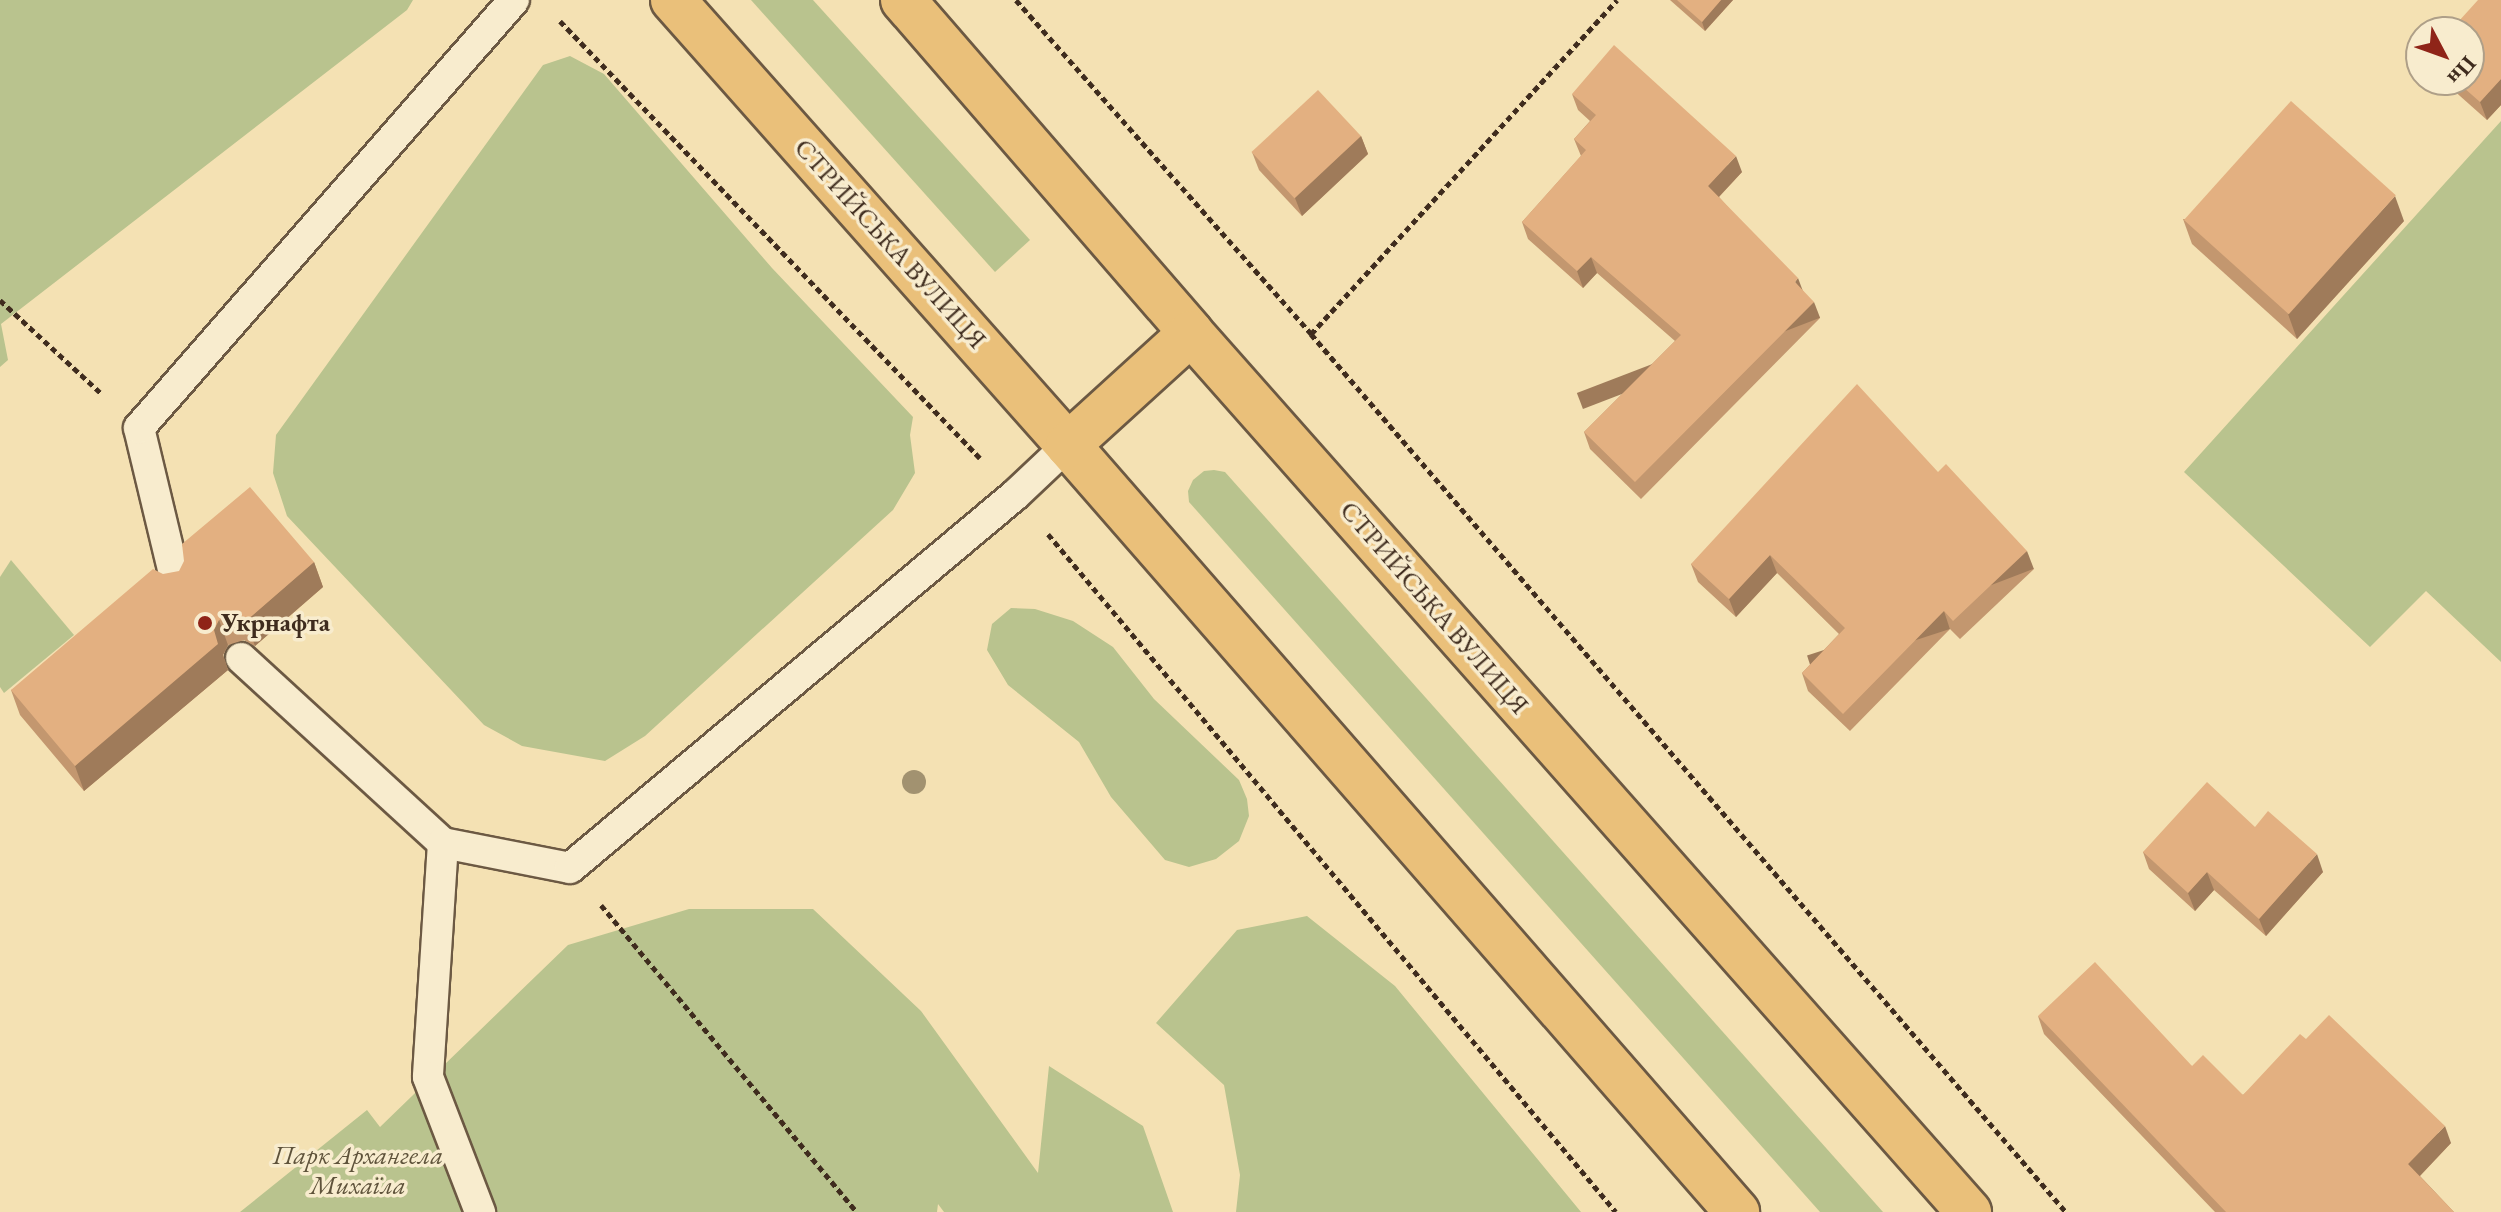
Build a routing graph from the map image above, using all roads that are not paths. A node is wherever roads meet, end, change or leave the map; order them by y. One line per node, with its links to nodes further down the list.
1 (514, 0): 6 (lane)
2 (673, 0): 5 (main road, СТРИЙСЬКА ВУЛИЦЯ)
3 (903, 0): 4 (main road, СТРИЙСЬКА ВУЛИЦЯ)
4 (1191, 333): 5 (main road); 11 (main road, СТРИЙСЬКА ВУЛИЦЯ)
5 (1068, 445): 8 (lane); 10 (main road, СТРИЙСЬКА ВУЛИЦЯ)
6 (176, 582)
7 (241, 658): 8 (lane)
8 (443, 843): 9 (lane)
9 (480, 1212)
10 (1737, 1212)
11 (1969, 1212)

